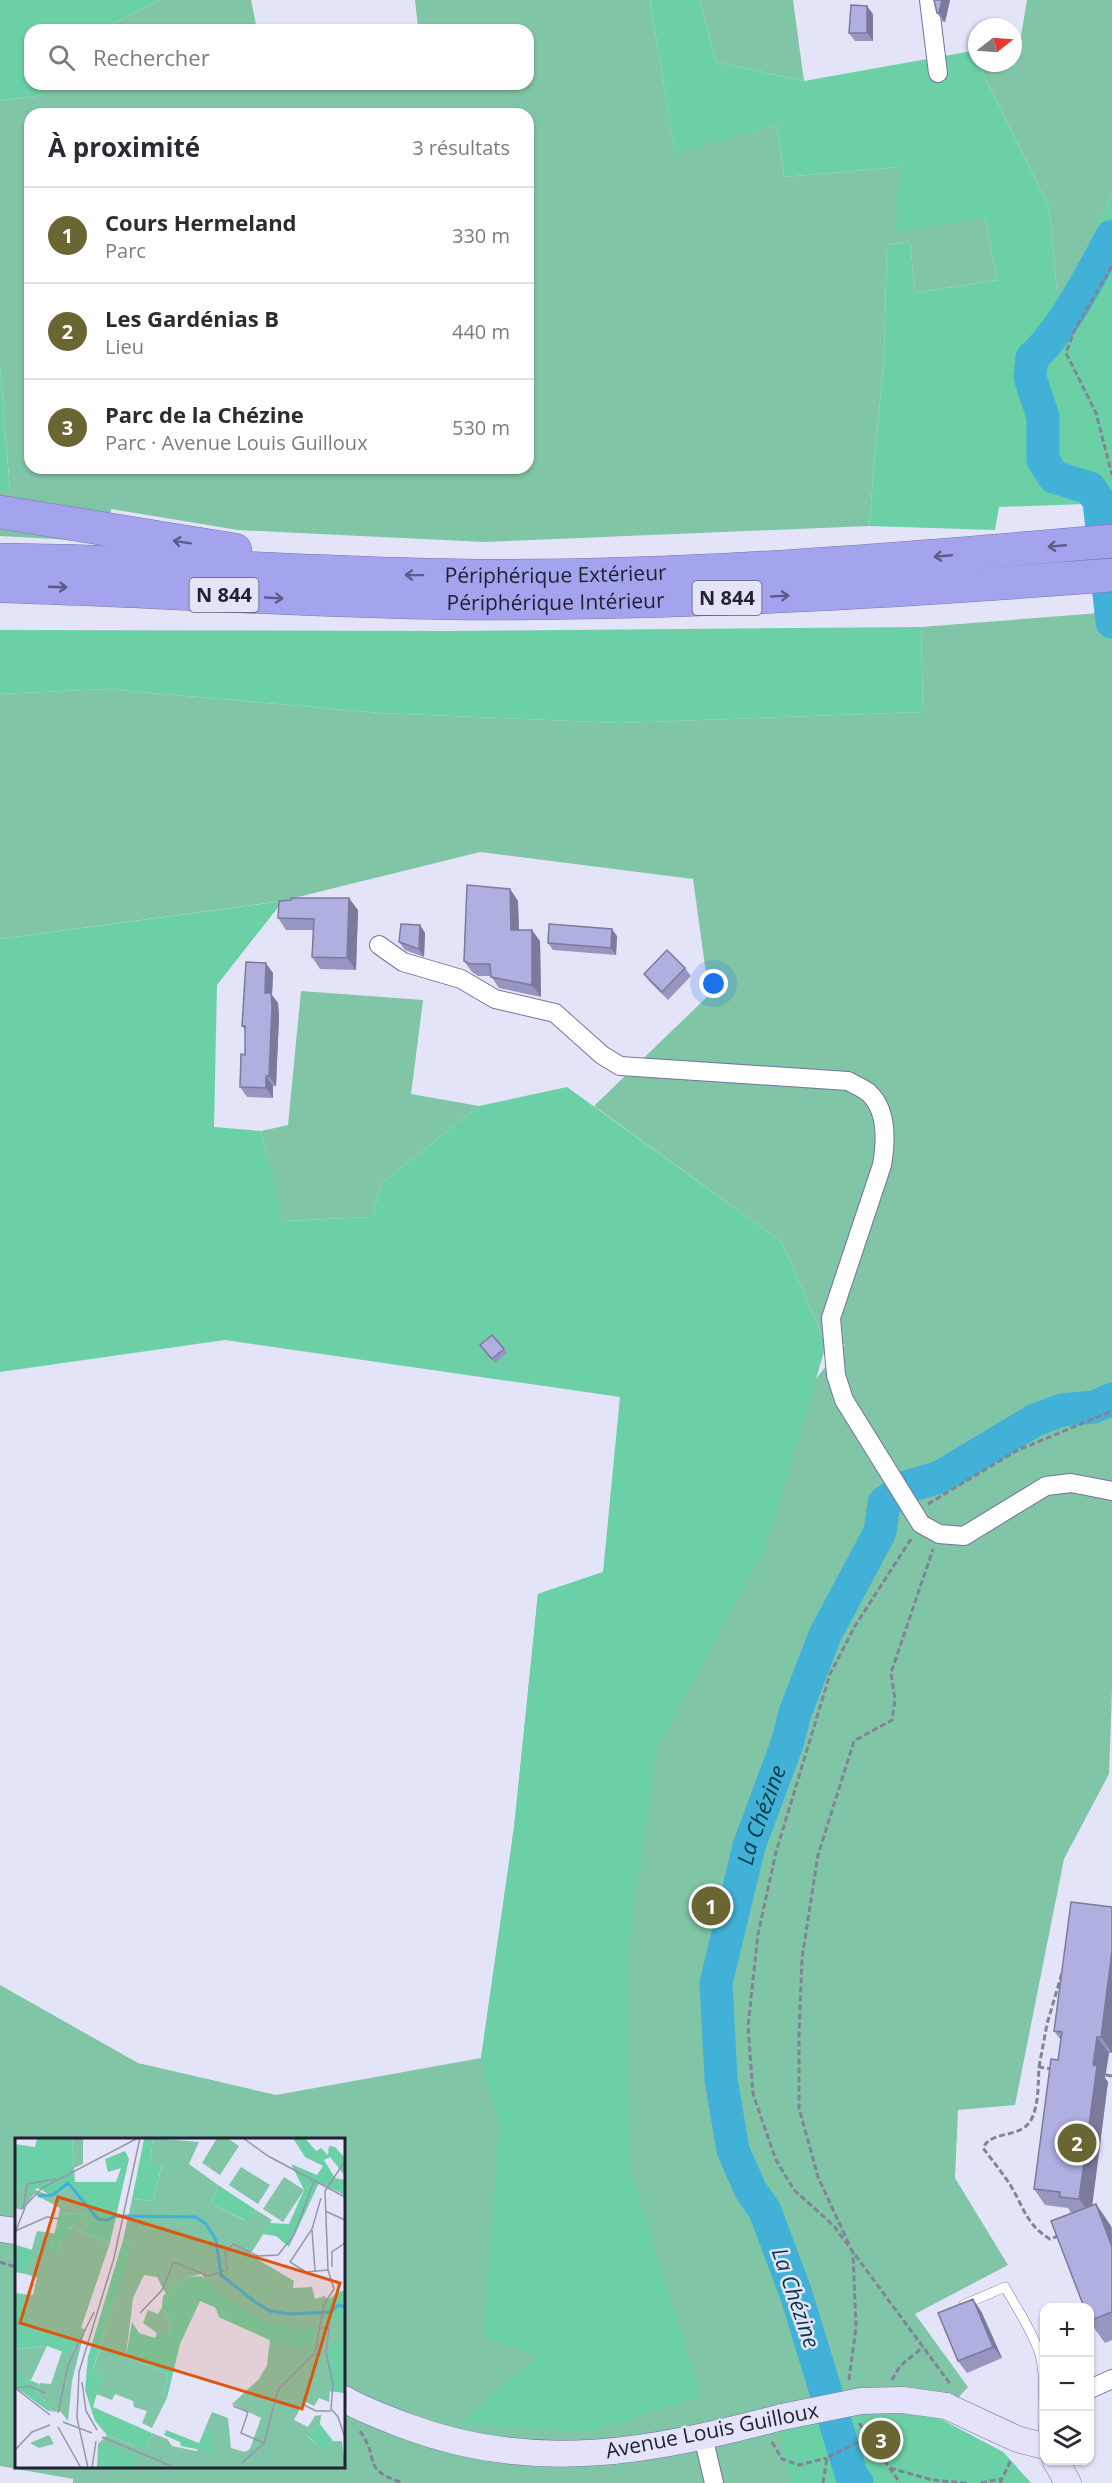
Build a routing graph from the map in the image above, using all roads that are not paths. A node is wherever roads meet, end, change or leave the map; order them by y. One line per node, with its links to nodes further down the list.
1 (929, 0): 2 (street)
2 (938, 73)
3 (0, 512): 6 (highway, one-way to 3)
4 (1112, 541): 6 (highway, Périphérique Extérieur / N 844, one-way to 6)
5 (0, 560): 6 (highway, Périphérique Extérieur / N 844)
6 (274, 571)
7 (1112, 575): 8 (highway, Périphérique Intérieur / N 844, one-way to 7)
8 (0, 586)
9 (379, 945): 10 (street)
10 (1112, 1491)
11 (0, 2229): 12 (street)
12 (15, 2230)
13 (958, 2307): 17 (lane)
14 (1112, 2379): 15 (street)
15 (1094, 2386)
16 (345, 2398): 18 (street, Avenue Louis Guilloux)
17 (1042, 2411)
18 (703, 2436): 19 (street, Avenue Louis Guilloux, bridge); 21 (street)
19 (1040, 2445)
20 (1058, 2465): 22 (street)
21 (714, 2483)
22 (1068, 2483)

